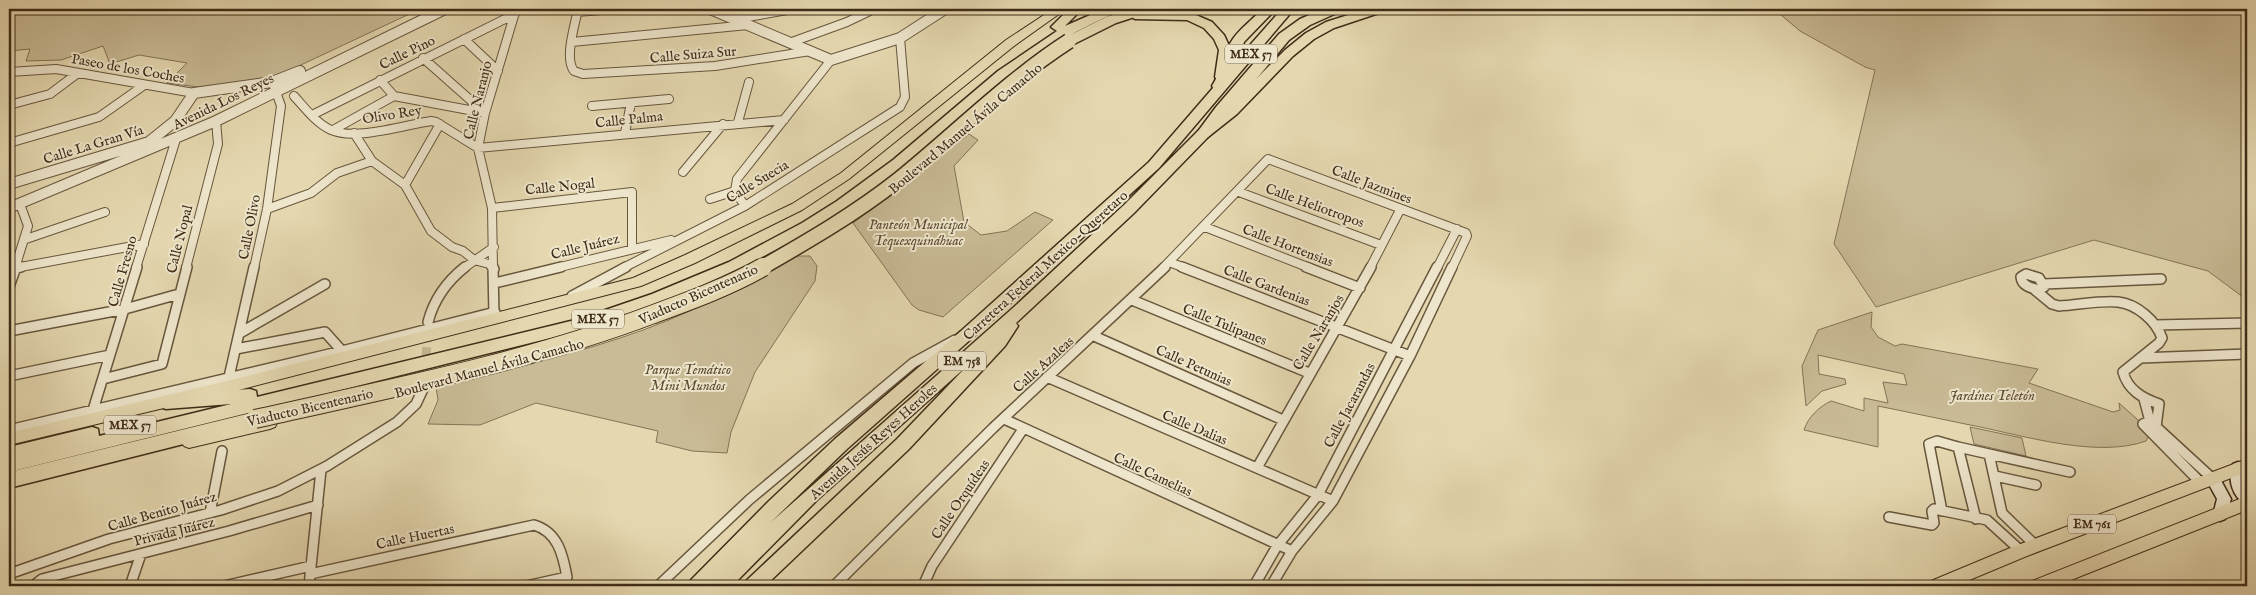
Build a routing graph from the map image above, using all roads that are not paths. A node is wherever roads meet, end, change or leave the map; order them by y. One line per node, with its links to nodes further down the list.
1 (431, 9): 37 (street, Avenida Los Reyes)
2 (445, 9): 37 (street, Avenida Los Reyes)
3 (614, 9): 17 (street)
4 (710, 9): 21 (street)
5 (793, 9): 21 (street)
6 (874, 9): 26 (street)
7 (944, 9): 23 (street)
8 (1076, 9): 20 (highway)
9 (1094, 9): 20 (highway, Boulevard Manuel Ávila Camacho / MEX 57)
10 (1114, 9): 46 (highway, Boulevard Manuel Ávila Camacho / MEX 57)
11 (1153, 9): 19 (main road, Boulevard Manuel Ávila Camacho)
12 (1308, 9): 28 (highway)
13 (1334, 9): 28 (highway)
14 (1378, 9): 57 (highway)
15 (1266, 10): 38 (highway)
16 (516, 11): 24 (street, Calle Pino); 31 (street, Calle Naranjo)
17 (577, 11): 25 (street)
18 (1286, 11): 38 (highway, Carretera Federal Mexico-Queretaro / MEX 57)
19 (1140, 12): 38 (highway); 60 (main road, Boulevard Manuel Ávila Camacho); 148 (highway, Viaducto Bicentenario, bridge)
20 (1057, 14): 100 (main road, Boulevard Manuel Ávila Camacho); 127 (highway, Boulevard Manuel Ávila Camacho / MEX 57)
21 (737, 19): 22 (street)
22 (748, 25): 25 (street); 26 (street)
23 (900, 38): 30 (street); 71 (street, Calle Suecia)
24 (464, 39): 29 (street, Calle Pino); 31 (street)
25 (572, 42): 27 (street, Calle Suiza Sur)
26 (792, 42): 27 (street)
27 (811, 51): 30 (street)
28 (1271, 52): 57 (highway)
29 (423, 58): 34 (street, Calle Pino); 47 (street)
30 (831, 60): 49 (street)
31 (498, 71): 47 (street, Calle Naranjo)
32 (9, 72): 33 (street, Paseo de los Coches)
33 (78, 73): 36 (street, Paseo de los Coches); 44 (street)
34 (380, 80): 41 (street); 48 (street, Calle Pino)
35 (749, 82): 51 (street)
36 (143, 86): 39 (street, Paseo de los Coches); 59 (street)
37 (274, 86): 39 (street, Paseo de los Coches); 50 (street, Avenida Los Reyes); 74 (street, Calle Olivo)
38 (1218, 89): 110 (highway, Carretera Federal Mexico-Queretaro / MEX 57)
39 (194, 93): 65 (street, Calle La Gran Vía)
40 (294, 96): 48 (street)
41 (394, 96): 47 (street); 54 (street)
42 (669, 100): 43 (street)
43 (631, 103): 45 (street); 56 (street)
44 (9, 105)
45 (592, 106)
46 (965, 108): 60 (highway); 87 (highway, Boulevard Manuel Ávila Camacho / MEX 57)
47 (485, 113): 61 (street, Calle Naranjo)
48 (312, 115): 54 (street)
49 (784, 120): 51 (street, Calle Palma); 67 (street)
50 (216, 121): 58 (street, Avenida Los Reyes); 98 (street, Calle Nopal)
51 (738, 122): 53 (street, Calle Palma)
52 (440, 124): 55 (street, Olivo Rey); 61 (street, Olivo Rey); 66 (street)
53 (723, 124): 56 (street, Calle Palma); 64 (street)
54 (333, 131): 55 (street, Olivo Rey)
55 (354, 133): 63 (street)
56 (625, 133): 61 (street, Calle Palma)
57 (1203, 134): 102 (highway, Avenida Jesús Reyes Heroles / EM 758)
58 (176, 139): 70 (street, Avenida Los Reyes); 81 (street, Calle Fresno)
59 (9, 142)
60 (953, 142): 85 (main road, Boulevard Manuel Ávila Camacho)
61 (478, 148): 73 (street, Calle Naranjo)
62 (1268, 159): 68 (street, Calle Azaleas); 75 (street, Calle Jazmines)
63 (372, 161): 66 (street); 74 (street)
64 (683, 172)
65 (9, 184)
66 (405, 185): 86 (street)
67 (734, 191): 69 (street); 71 (street)
68 (1239, 192): 77 (street, Calle Azaleas); 82 (street, Calle Heliotropos)
69 (710, 199)
70 (20, 204): 72 (street, Avenida Los Reyes); 80 (street)
71 (745, 206): 79 (street, Calle Suecia)
72 (9, 208)
73 (492, 208): 83 (street, Calle Naranjo); 84 (street, Calle Nogal)
74 (267, 209): 109 (street, Calle Olivo)
75 (1400, 210): 78 (street, Calle Jazmines); 82 (street, Calle Naranjos)
76 (105, 212): 80 (street)
77 (1205, 227): 88 (street, Calle Azaleas); 96 (street, Calle Hortensias)
78 (1457, 229): 113 (street, Calle Jacarandas); 117 (street, Calle Jazmines)
79 (681, 237): 84 (street, Calle Juárez); 100 (street, Calle Suecia)
80 (26, 239): 89 (street)
81 (144, 244): 89 (street); 101 (street, Calle Fresno)
82 (1381, 245): 96 (street, Calle Naranjos)
83 (494, 247): 86 (street); 90 (street, Calle Naranjo)
84 (632, 248): 92 (street, Calle Juárez)
85 (802, 250): 87 (highway); 129 (main road, Boulevard Manuel Ávila Camacho)
86 (474, 260): 90 (street); 104 (street)
87 (742, 261): 120 (highway, Boulevard Manuel Ávila Camacho / MEX 57)
88 (1170, 262): 99 (street, Calle Azaleas); 107 (street, Calle Gardenias)
89 (15, 268): 95 (street)
90 (494, 269): 92 (street, Calle Naranjo)
91 (2161, 279): 94 (street)
92 (495, 283): 103 (street, Calle Naranjo)
93 (326, 284): 109 (street)
94 (2044, 284): 97 (street); 97 (street)
95 (9, 287)
96 (1360, 288): 107 (street, Calle Naranjos)
97 (2035, 290): 106 (street)
98 (179, 294): 101 (street); 119 (street, Calle Nopal)
99 (1132, 300): 111 (street, Calle Azaleas); 121 (street, Calle Tulipanes)
100 (559, 303): 103 (main road, Boulevard Manuel Ávila Camacho)
101 (125, 309): 108 (street); 116 (street, Calle Fresno)
102 (1019, 311): 177 (highway, Avenida Jesús Reyes Heroles / EM 758); 178 (highway)
103 (494, 316): 114 (street, Boulevard Manuel Ávila Camacho); 130 (main road, Boulevard Manuel Ávila Camacho)
104 (428, 322)
105 (2247, 323): 106 (street)
106 (2156, 325): 118 (street)
107 (1336, 327): 113 (street, Calle Gardenias); 121 (street, Calle Naranjos)
108 (9, 331)
109 (240, 332): 112 (street, Calle Olivo)
110 (966, 335): 175 (street); 176 (highway, Carretera Federal Mexico-Queretaro / MEX 57)
111 (1094, 336): 124 (street, Calle Azaleas); 133 (street, Calle Petunias)
112 (236, 349): 114 (street); 123 (street, Calle Olivo)
113 (1394, 349): 117 (street, Calle Gardenias); 152 (street, Calle Jacarandas)
114 (342, 351): 123 (street, Boulevard Manuel Ávila Camacho)
115 (2247, 354): 118 (street)
116 (110, 355): 122 (street); 125 (street, Calle Fresno)
117 (1410, 356): 154 (street)
118 (2140, 358): 128 (street)
119 (162, 364): 125 (street)
120 (411, 368): 129 (highway); 142 (highway, Boulevard Manuel Ávila Camacho / MEX 57)
121 (1309, 373): 133 (street, Calle Naranjos)
122 (9, 376)
123 (230, 377): 131 (street, Boulevard Manuel Ávila Camacho)
124 (1047, 377): 132 (street, Calle Azaleas); 144 (street, Calle Dalias)
125 (102, 380): 131 (street, Calle Fresno)
126 (424, 387): 145 (street, Calle Benito Juárez)
127 (250, 396): 130 (highway); 140 (highway, Boulevard Manuel Ávila Camacho / MEX 57)
128 (2144, 399): 134 (street); 134 (street)
129 (362, 401): 151 (main road, Boulevard Manuel Ávila Camacho)
130 (166, 402): 137 (main road, Boulevard Manuel Ávila Camacho)
131 (93, 410): 136 (street, Boulevard Manuel Ávila Camacho)
132 (1004, 419): 135 (street, Calle Camelias); 179 (street, Calle Azaleas)
133 (1284, 420): 144 (street, Calle Naranjos)
134 (2151, 426): 149 (street)
135 (1023, 429): 163 (street, Calle Camelias); 180 (street, Calle Orquídeas)
136 (9, 430)
137 (9, 439)
138 (1958, 447): 141 (street); 157 (street); 161 (street)
139 (222, 451): 158 (street)
140 (9, 454)
141 (1989, 454): 146 (street); 147 (street)
142 (9, 465)
143 (2243, 466): 149 (main road, EM 761); 153 (main road)
144 (1257, 468): 152 (street, Calle Dalias)
145 (321, 470): 156 (street); 158 (street, Calle Benito Juárez)
146 (2070, 472)
147 (1994, 476): 150 (street); 164 (street)
148 (9, 480)
149 (2207, 481): 159 (main road); 164 (main road, EM 761)
150 (2036, 484)
151 (9, 487)
152 (1318, 495): 154 (street, Calle Dalias); 163 (street, Calle Jacarandas)
153 (2247, 498)
154 (1333, 501): 165 (street)
155 (2247, 503): 159 (main road, EM 761)
156 (318, 505): 166 (street, Privada Juárez); 167 (street)
157 (1942, 511): 160 (street); 161 (street)
158 (210, 513): 168 (street, Calle Benito Juárez)
159 (2220, 514): 184 (main road, EM 761)
160 (1889, 517)
161 (1976, 518): 164 (street)
162 (527, 526): 167 (street, Calle Huertas); 169 (street)
163 (1278, 546): 165 (street, Calle Camelias); 181 (street, Calle Jacarandas)
164 (2028, 548): 183 (main road, EM 761)
165 (1292, 551): 182 (street)
166 (141, 554): 170 (street, Privada Juárez); 171 (street)
167 (310, 570): 172 (street); 173 (street)
168 (9, 574)
169 (565, 582): 174 (street)
170 (34, 584)
171 (130, 586)
172 (224, 586)
173 (308, 586)
174 (526, 586)
175 (658, 586)
176 (697, 586)
177 (720, 586)
178 (753, 586)
179 (834, 586)
180 (923, 586)
181 (1254, 586)
182 (1272, 586)
183 (1938, 586)
184 (2038, 586)

